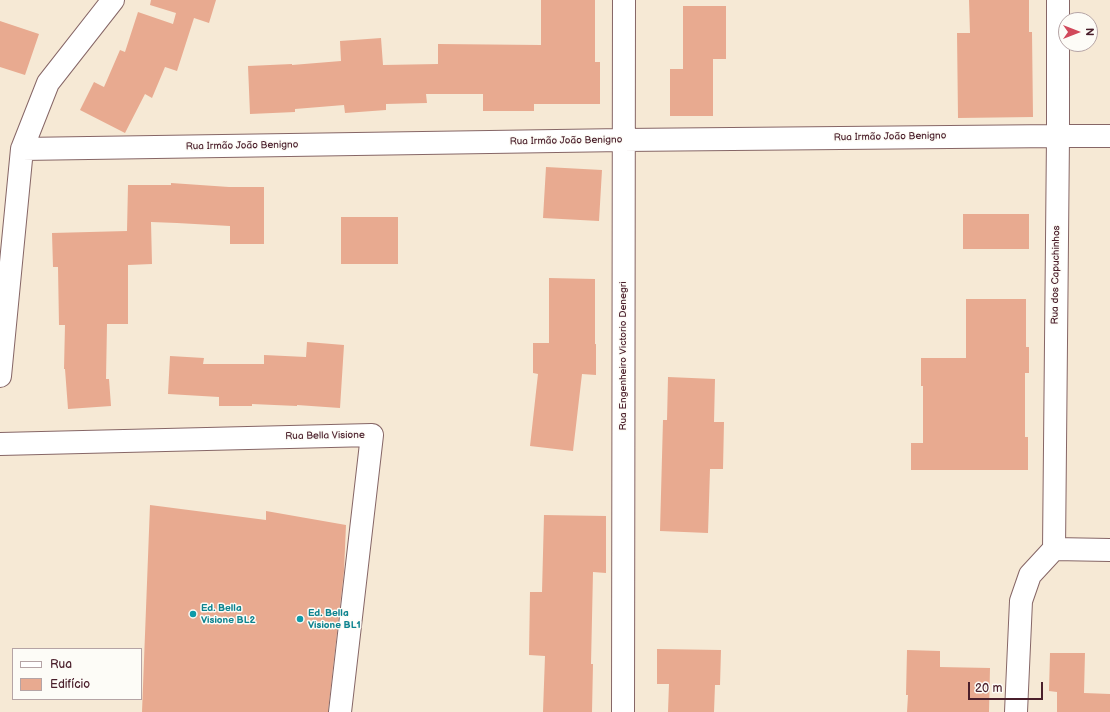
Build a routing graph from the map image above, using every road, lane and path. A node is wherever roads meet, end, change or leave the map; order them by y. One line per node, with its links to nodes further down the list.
1 (113, 0): 7 (street)
2 (624, 0): 6 (street, Rua Engenheiro Victorio Denegri)
3 (1058, 0): 4 (street, Rua dos Capuchinhos)
4 (1058, 136): 5 (street, Rua Irmão João Benigno); 6 (street, Rua Irmão João Benigno); 10 (street, Rua dos Capuchinhos)
5 (1110, 136)
6 (623, 140): 7 (street, Rua Irmão João Benigno); 13 (street, Rua Engenheiro Victorio Denegri)
7 (22, 149): 8 (street)
8 (0, 376)
9 (0, 444): 12 (street, Rua Bella Visione)
10 (1054, 549): 11 (street); 14 (street)
11 (1110, 550)
12 (340, 712)
13 (622, 712)
14 (1016, 712)

